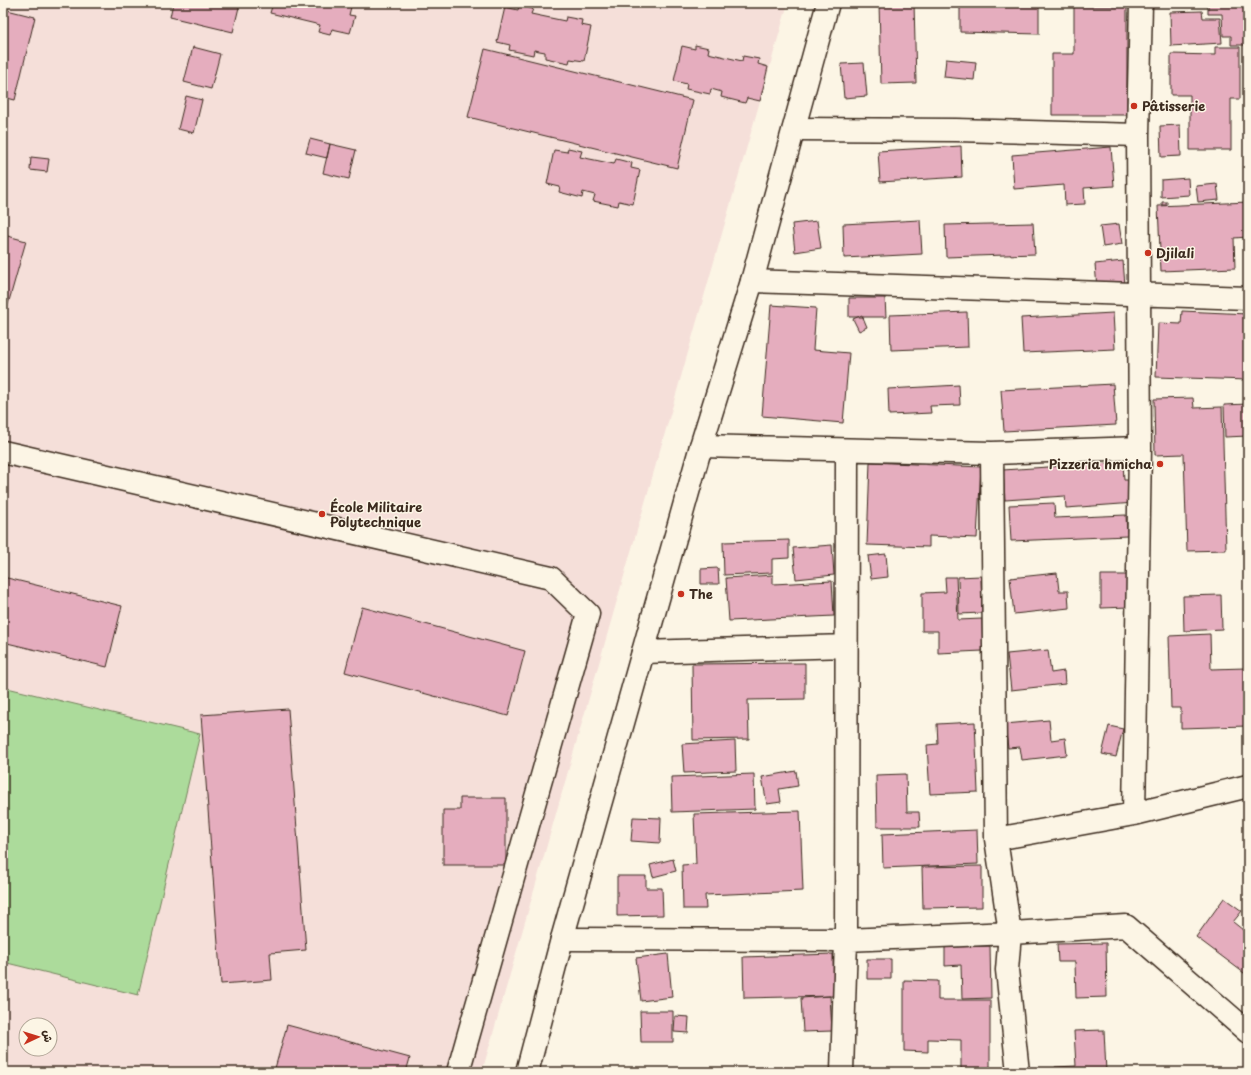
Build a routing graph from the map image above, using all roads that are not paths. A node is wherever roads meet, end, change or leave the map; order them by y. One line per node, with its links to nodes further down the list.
1 (828, 3): 3 (street)
2 (1141, 3): 4 (street)
3 (794, 129): 4 (street); 5 (street)
4 (1138, 135): 6 (street)
5 (752, 280): 6 (street); 8 (street)
6 (1139, 294): 7 (street); 9 (street)
7 (1248, 298)
8 (701, 446): 10 (street); 14 (street)
9 (1140, 448): 12 (street); 16 (street)
10 (847, 450): 12 (street); 13 (street)
11 (3, 452): 22 (street)
12 (992, 454): 17 (street)
13 (846, 646): 14 (street); 20 (street)
14 (643, 652): 19 (street)
15 (1248, 786): 16 (street)
16 (1134, 814): 17 (street)
17 (996, 840): 18 (street)
18 (1010, 933): 20 (street); 21 (street); 25 (street)
19 (562, 940): 20 (street); 23 (street)
20 (846, 940): 24 (street)
21 (1248, 1032)
22 (458, 1072)
23 (527, 1072)
24 (842, 1072)
25 (1018, 1072)

